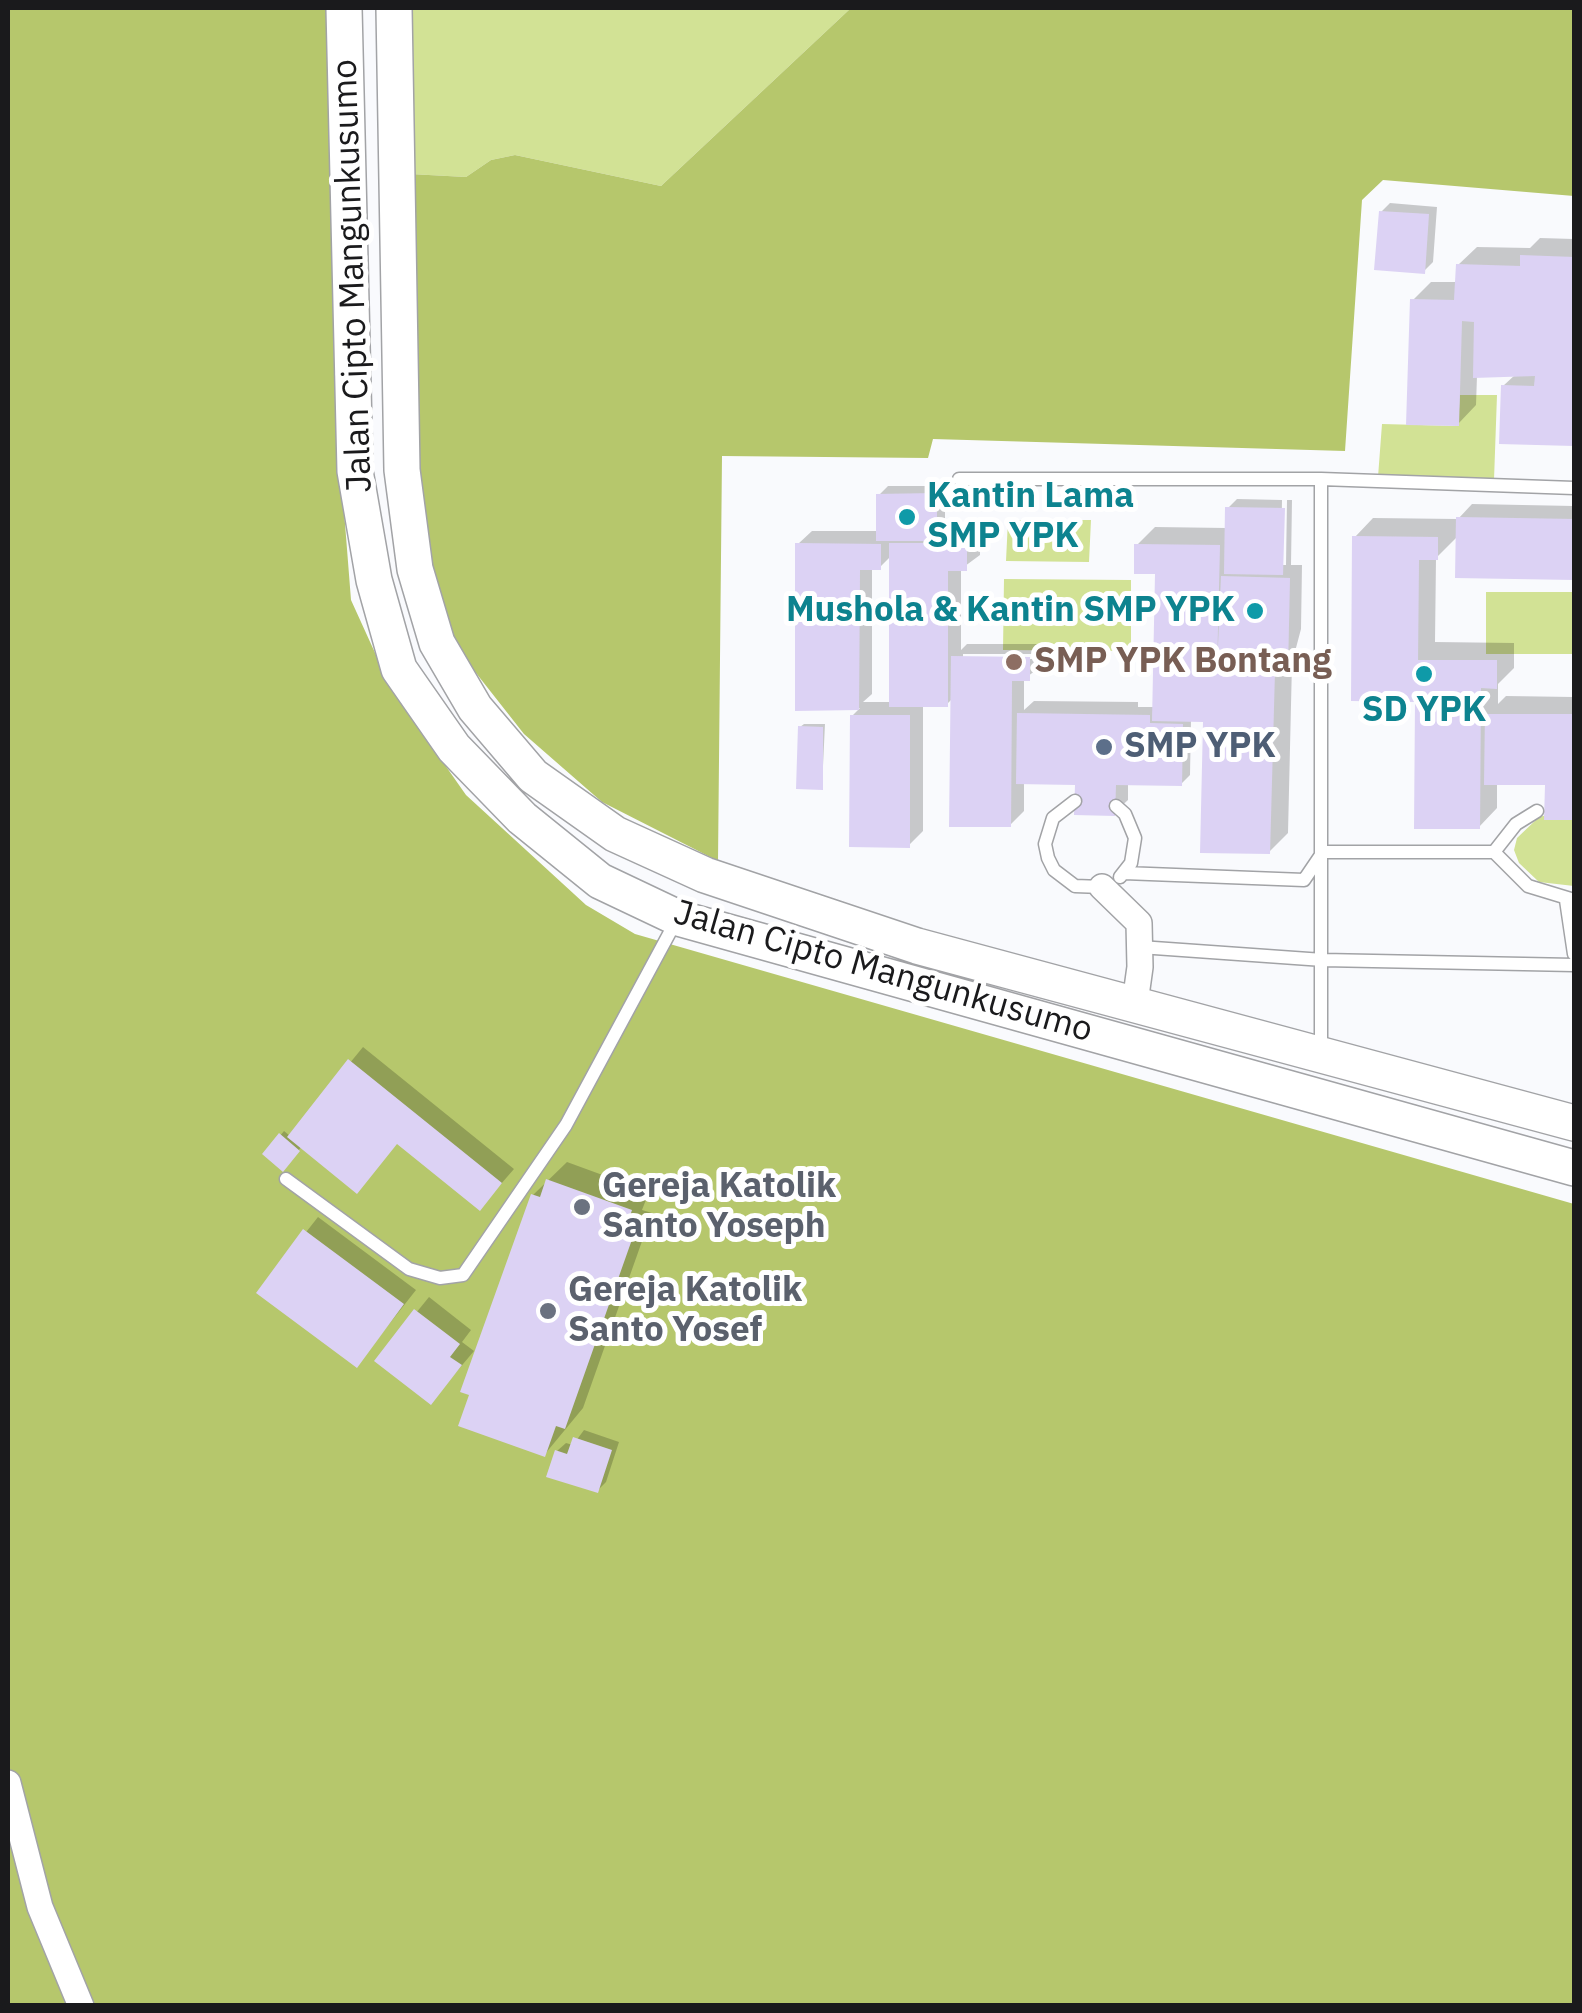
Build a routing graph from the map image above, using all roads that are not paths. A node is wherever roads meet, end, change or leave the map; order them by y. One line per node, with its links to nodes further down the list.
1 (394, 17): 2 (street); 20 (street, Jalan Cipto Mangunkusumo)
2 (344, 18): 15 (street, Jalan Cipto Mangunkusumo)
3 (959, 479): 4 (lane)
4 (1321, 479): 5 (lane); 9 (lane)
5 (1574, 488)
6 (1075, 801): 11 (lane)
7 (1116, 806): 11 (lane)
8 (1537, 810): 10 (lane)
9 (1323, 852): 10 (lane); 12 (lane); 13 (lane)
10 (1494, 852): 14 (lane)
11 (1113, 880): 12 (lane); 16 (street)
12 (1304, 880): 13 (lane)
13 (1322, 890): 18 (lane)
14 (1570, 900): 17 (lane)
15 (678, 918): 23 (street, Jalan Cipto Mangunkusumo); 24 (lane)
16 (1140, 947): 18 (lane); 20 (street)
17 (1574, 954)
18 (1323, 960): 19 (lane); 21 (lane)
19 (1574, 964)
20 (1134, 1003): 21 (street, Jalan Cipto Mangunkusumo)
21 (1322, 1052): 22 (street, Jalan Cipto Mangunkusumo)
22 (1574, 1123)
23 (1574, 1168)
24 (286, 1178)
25 (8, 1783): 26 (street)
26 (82, 2006)

